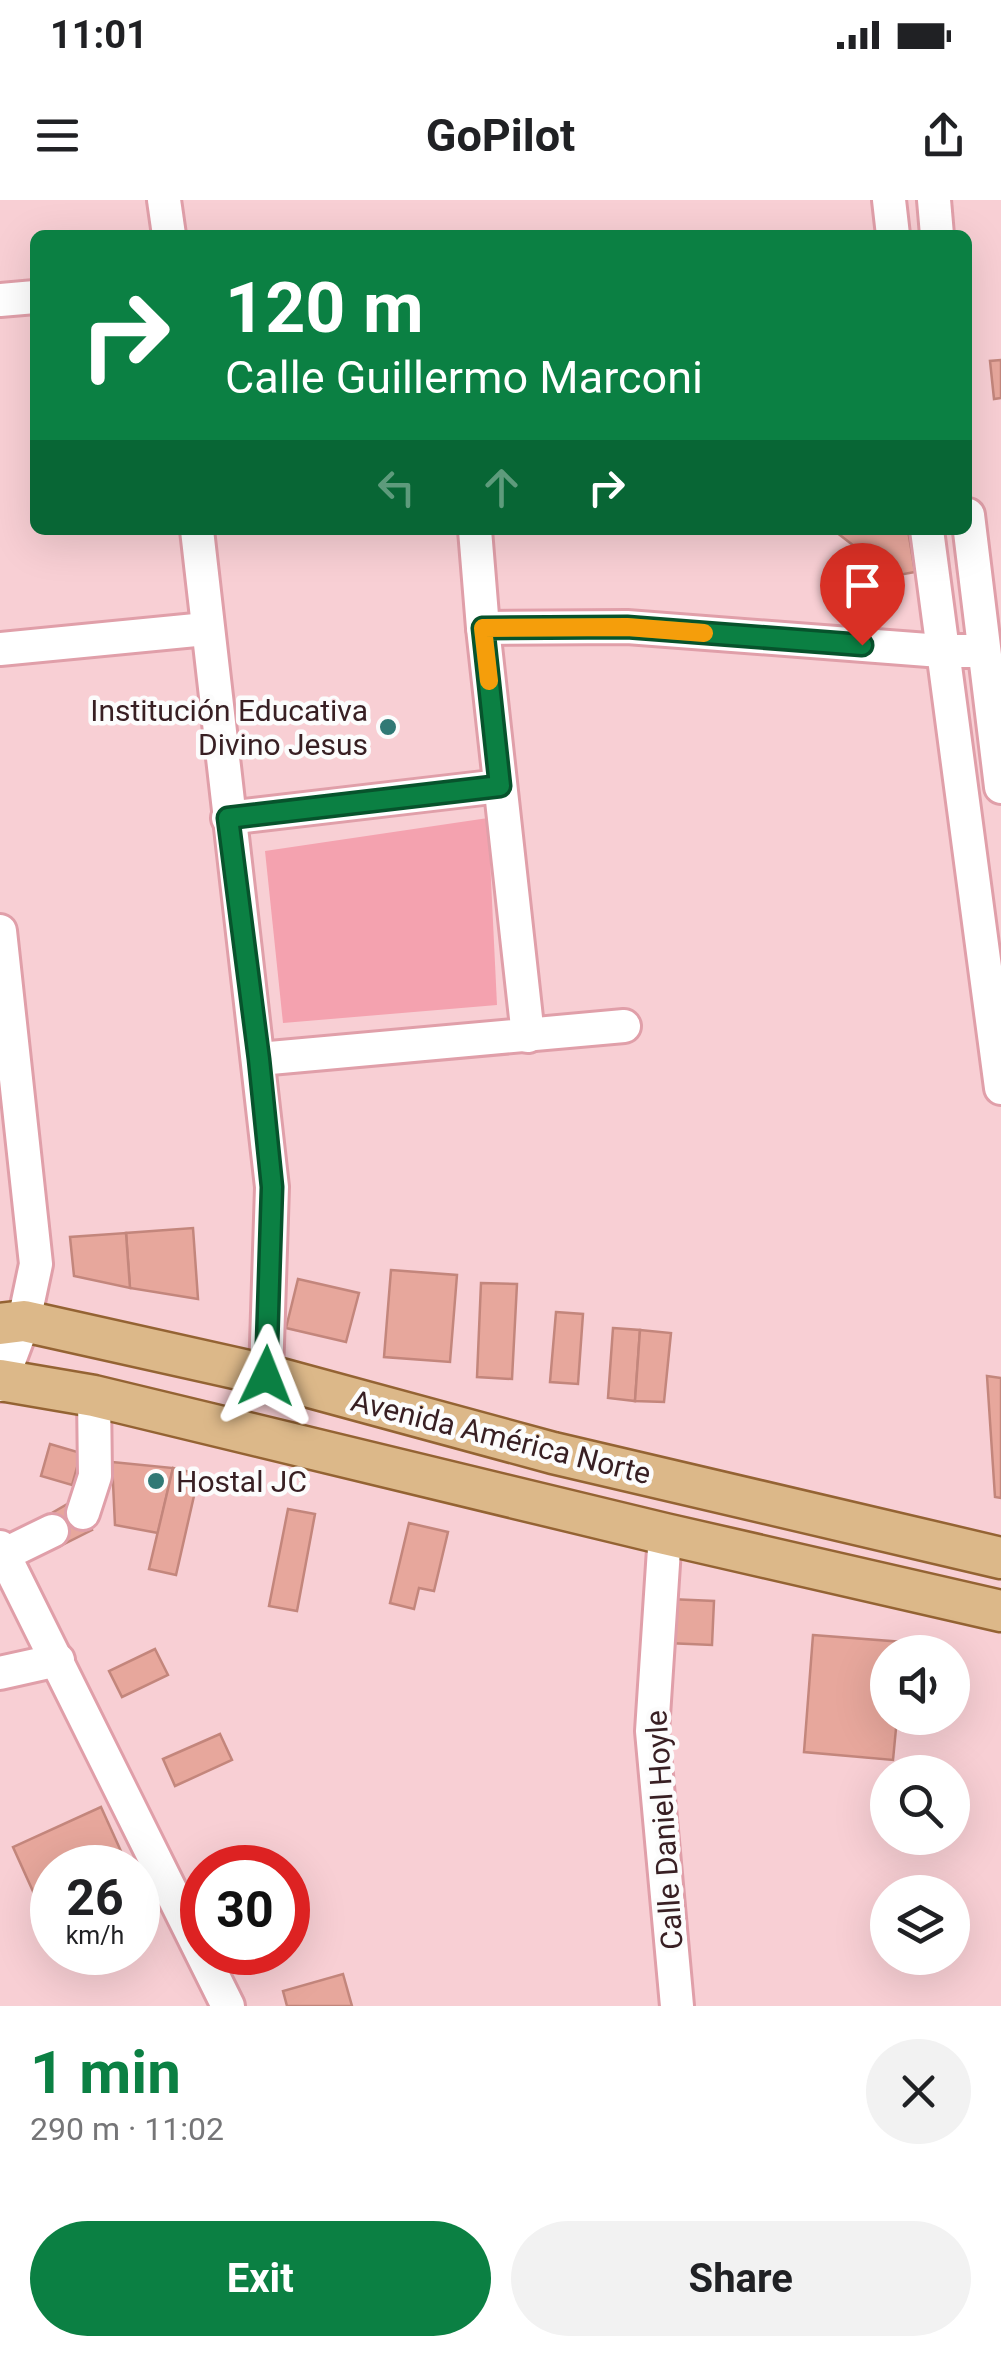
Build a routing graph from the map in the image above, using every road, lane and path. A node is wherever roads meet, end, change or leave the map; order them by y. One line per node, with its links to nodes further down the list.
1 (164, 200): 4 (street)
2 (889, 200): 5 (street)
3 (934, 200): 6 (street)
4 (168, 230)
5 (892, 230)
6 (937, 230)
7 (30, 297): 8 (street)
8 (0, 300)
9 (197, 535): 13 (street)
10 (475, 535): 14 (street)
11 (928, 535): 17 (street)
12 (970, 535): 16 (street)
13 (206, 628): 15 (street); 20 (street)
14 (483, 628): 17 (street); 18 (street)
15 (0, 649)
16 (982, 651): 17 (street); 19 (street)
17 (941, 652): 25 (street)
18 (500, 786): 20 (street); 23 (street)
19 (1001, 787)
20 (228, 818): 24 (street)
21 (0, 931): 26 (street)
22 (624, 1026): 23 (street)
23 (528, 1036): 24 (street)
24 (259, 1059): 27 (street)
25 (1001, 1088)
26 (12, 1322): 27 (main road, Avenida América Norte); 28 (street)
27 (266, 1376): 30 (main road, Avenida América Norte)
28 (1, 1382): 29 (main road, Avenida América Norte)
29 (94, 1396): 31 (main road, Avenida América Norte); 32 (street)
30 (553, 1453): 31 (main road); 36 (main road, Avenida América Norte)
31 (540, 1503): 34 (main road, Avenida América Norte)
32 (84, 1513)
33 (52, 1531): 35 (street)
34 (665, 1534): 37 (main road, Avenida América Norte); 41 (street, Calle Daniel Hoyle)
35 (2, 1551): 38 (street)
36 (1001, 1558)
37 (1001, 1611)
38 (58, 1660): 39 (street); 40 (street)
39 (0, 1673)
40 (228, 2006)
41 (677, 2006)

